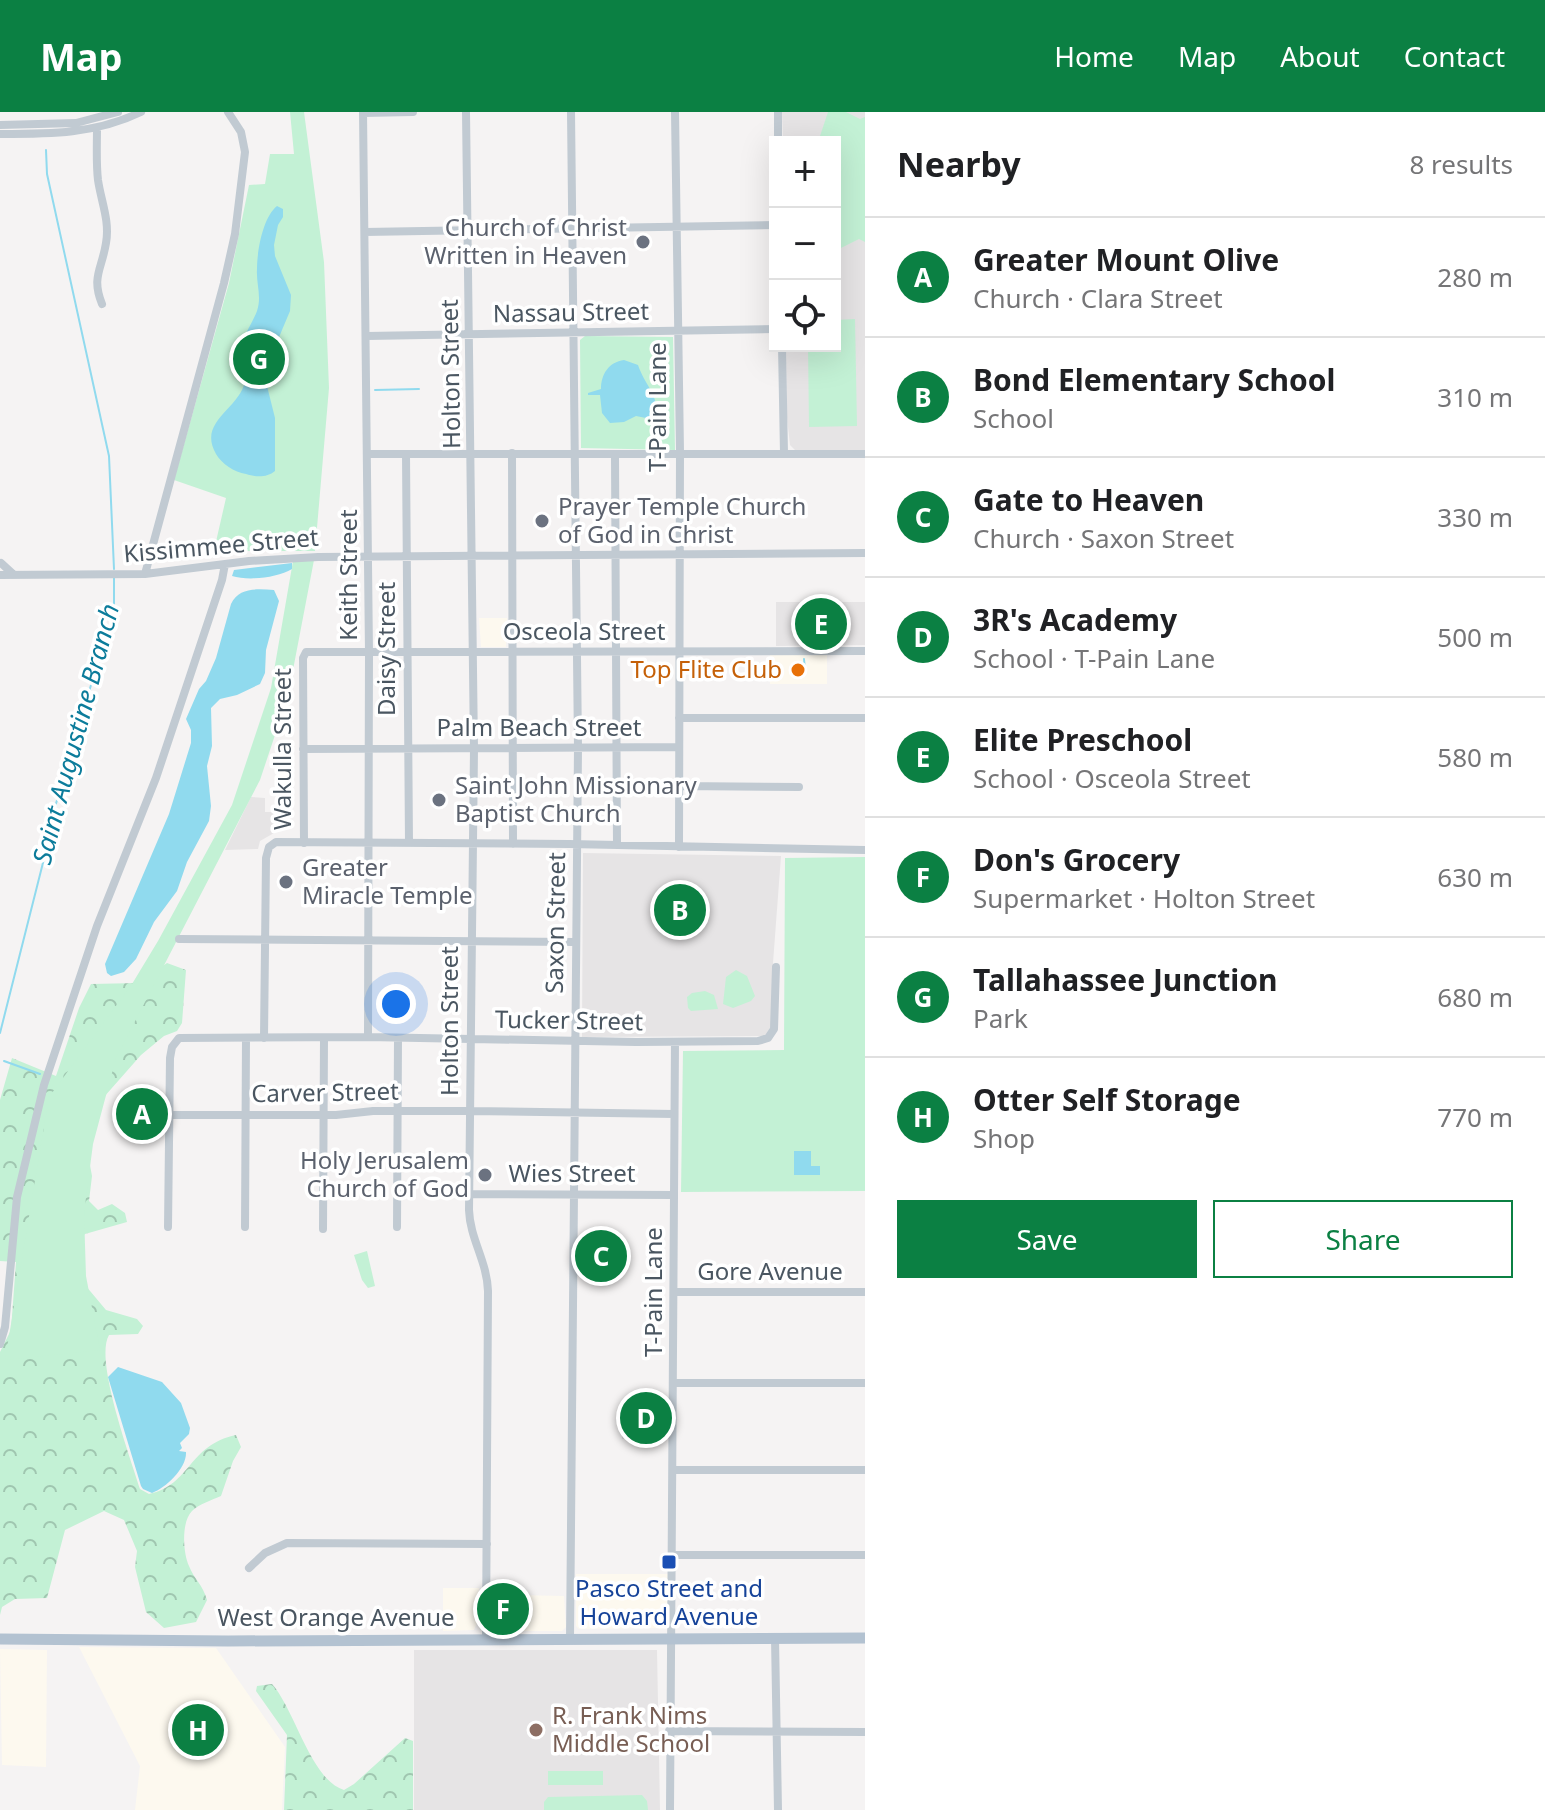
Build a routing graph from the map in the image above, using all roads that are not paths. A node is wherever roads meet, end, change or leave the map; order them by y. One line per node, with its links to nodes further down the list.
1 (118, 112): 10 (street)
2 (141, 112): 11 (street)
3 (228, 112): 45 (street)
4 (363, 112): 5 (street); 18 (street, Keith Street)
5 (413, 112)
6 (466, 112): 17 (street, Holton Street)
7 (571, 112): 16 (street, Saxon Street)
8 (675, 112): 15 (street, T-Pain Lane)
9 (778, 112): 13 (street)
10 (0, 125)
11 (97, 128): 12 (street); 19 (street)
12 (0, 134)
13 (778, 136)
14 (769, 225): 15 (street)
15 (677, 227): 16 (street); 21 (street, T-Pain Lane)
16 (573, 228): 17 (street); 22 (street, Saxon Street)
17 (468, 230): 18 (street); 23 (street, Holton Street)
18 (365, 232): 24 (street, Keith Street)
19 (102, 304)
20 (769, 329): 21 (street, Nassau Street)
21 (679, 331): 22 (street, Nassau Street); 34 (street, T-Pain Lane)
22 (575, 333): 23 (street, Nassau Street); 30 (street, Saxon Street)
23 (471, 334): 24 (street, Nassau Street); 29 (street, Holton Street)
24 (367, 336): 27 (street, Keith Street)
25 (782, 352): 31 (street)
26 (512, 453): 29 (street); 30 (street); 39 (street)
27 (368, 454): 28 (street); 41 (street, Keith Street)
28 (406, 454): 29 (street); 42 (street, Daisy Street)
29 (472, 454): 38 (street, Holton Street)
30 (576, 454): 33 (street); 40 (street, Saxon Street)
31 (784, 454): 32 (street); 34 (street)
32 (865, 454)
33 (615, 456): 34 (street); 36 (street)
34 (679, 456): 37 (street, T-Pain Lane)
35 (865, 553): 37 (street, Kissimmee Street)
36 (616, 554): 37 (street, Kissimmee Street); 40 (street, Kissimmee Street); 51 (street)
37 (678, 554): 52 (street, T-Pain Lane)
38 (474, 555): 39 (street, Kissimmee Street); 42 (street, Kissimmee Street); 48 (street, Holton Street)
39 (511, 555): 40 (street, Kissimmee Street); 49 (street)
40 (577, 555): 50 (street, Saxon Street)
41 (368, 556): 42 (street, Kissimmee Street); 43 (street, Kissimmee Street); 53 (street, Keith Street)
42 (406, 556): 47 (street, Daisy Street)
43 (225, 564): 45 (street, Kissimmee Street); 106 (street)
44 (0, 567): 45 (street, Kissimmee Street)
45 (145, 574)
46 (865, 651): 52 (street, Osceola Street)
47 (407, 652): 48 (street, Osceola Street); 53 (street, Osceola Street); 63 (street, Daisy Street)
48 (474, 652): 49 (street, Osceola Street); 64 (street, Holton Street)
49 (512, 652): 50 (street, Osceola Street); 58 (street)
50 (578, 652): 51 (street, Osceola Street); 59 (street, Saxon Street)
51 (615, 652): 52 (street, Osceola Street); 60 (street)
52 (679, 652): 55 (street, T-Pain Lane)
53 (369, 653): 54 (street, Osceola Street); 62 (street, Keith Street)
54 (304, 655): 61 (street, Wakulla Street)
55 (679, 718): 56 (street); 57 (street, T-Pain Lane)
56 (865, 718)
57 (679, 747): 60 (street, Palm Beach Street); 65 (street, T-Pain Lane)
58 (512, 748): 59 (street, Palm Beach Street); 64 (street, Palm Beach Street); 71 (street)
59 (578, 748): 60 (street, Palm Beach Street); 72 (street, Saxon Street)
60 (617, 748): 73 (street)
61 (303, 749): 62 (street, Palm Beach Street); 67 (street, Wakulla Street)
62 (368, 749): 63 (street, Palm Beach Street); 68 (street, Keith Street)
63 (407, 749): 64 (street, Palm Beach Street); 69 (street, Daisy Street)
64 (474, 749): 70 (street, Holton Street)
65 (679, 786): 66 (street); 74 (street, T-Pain Lane)
66 (799, 787)
67 (304, 843): 68 (street); 76 (street)
68 (369, 843): 69 (street); 78 (street, Keith Street)
69 (409, 843): 70 (street)
70 (472, 844): 71 (street); 79 (street, Holton Street)
71 (513, 844): 72 (street)
72 (576, 845): 73 (street); 80 (street, Saxon Street)
73 (617, 845): 74 (street)
74 (679, 847): 75 (street)
75 (865, 850)
76 (265, 938): 77 (street); 78 (street); 84 (street)
77 (179, 939)
78 (369, 939): 79 (street); 82 (street, Keith Street)
79 (471, 940): 80 (street); 87 (street, Holton Street)
80 (575, 942): 88 (street, Saxon Street)
81 (776, 967): 89 (street, Tucker Street)
82 (368, 1037): 85 (street, Tucker Street); 86 (street, Tucker Street)
83 (246, 1038): 84 (street, Tucker Street); 94 (street, Tucker Street); 95 (street)
84 (264, 1038): 85 (street, Tucker Street)
85 (324, 1038): 96 (street)
86 (398, 1038): 87 (street, Tucker Street); 90 (street)
87 (470, 1040): 88 (street, Tucker Street); 91 (street, Holton Street)
88 (574, 1042): 89 (street, Tucker Street); 92 (street, Saxon Street)
89 (675, 1042): 93 (street, T-Pain Lane)
90 (397, 1111): 91 (street, Carver Street); 96 (street, Carver Street); 102 (street)
91 (469, 1111): 92 (street, Carver Street); 97 (street, Holton Street)
92 (574, 1112): 93 (street, Carver Street); 98 (street, Saxon Street)
93 (674, 1114): 99 (street, T-Pain Lane)
94 (169, 1115): 95 (street, Carver Street); 100 (street)
95 (246, 1115): 96 (street, Carver Street); 101 (street)
96 (324, 1115): 103 (street)
97 (469, 1194): 98 (street, Wies Street); 111 (street, Holton Street)
98 (573, 1195): 99 (street, Wies Street); 120 (street, Saxon Street)
99 (674, 1195): 104 (street, T-Pain Lane)
100 (168, 1227)
101 (245, 1227)
102 (397, 1227)
103 (323, 1229)
104 (674, 1292): 105 (street, Gore Avenue); 107 (street, T-Pain Lane)
105 (865, 1292)
106 (0, 1344)
107 (674, 1383): 108 (street); 109 (street, T-Pain Lane)
108 (865, 1383)
109 (674, 1470): 110 (street); 112 (street, T-Pain Lane)
110 (865, 1470)
111 (487, 1544): 114 (street); 119 (street, Holton Street)
112 (673, 1555): 113 (street); 115 (street, T-Pain Lane)
113 (865, 1555)
114 (249, 1568)
115 (671, 1638): 116 (main road, West Orange Avenue); 120 (main road, West Orange Avenue); 121 (street, T-Pain Lane)
116 (775, 1638): 117 (main road, West Orange Avenue); 122 (street)
117 (865, 1638)
118 (0, 1639): 119 (main road, West Orange Avenue)
119 (486, 1639): 120 (main road, West Orange Avenue)
120 (570, 1639)
121 (669, 1731): 122 (street); 124 (street, T-Pain Lane)
122 (776, 1731): 123 (street); 125 (street)
123 (865, 1732)
124 (670, 1810)
125 (778, 1810)

